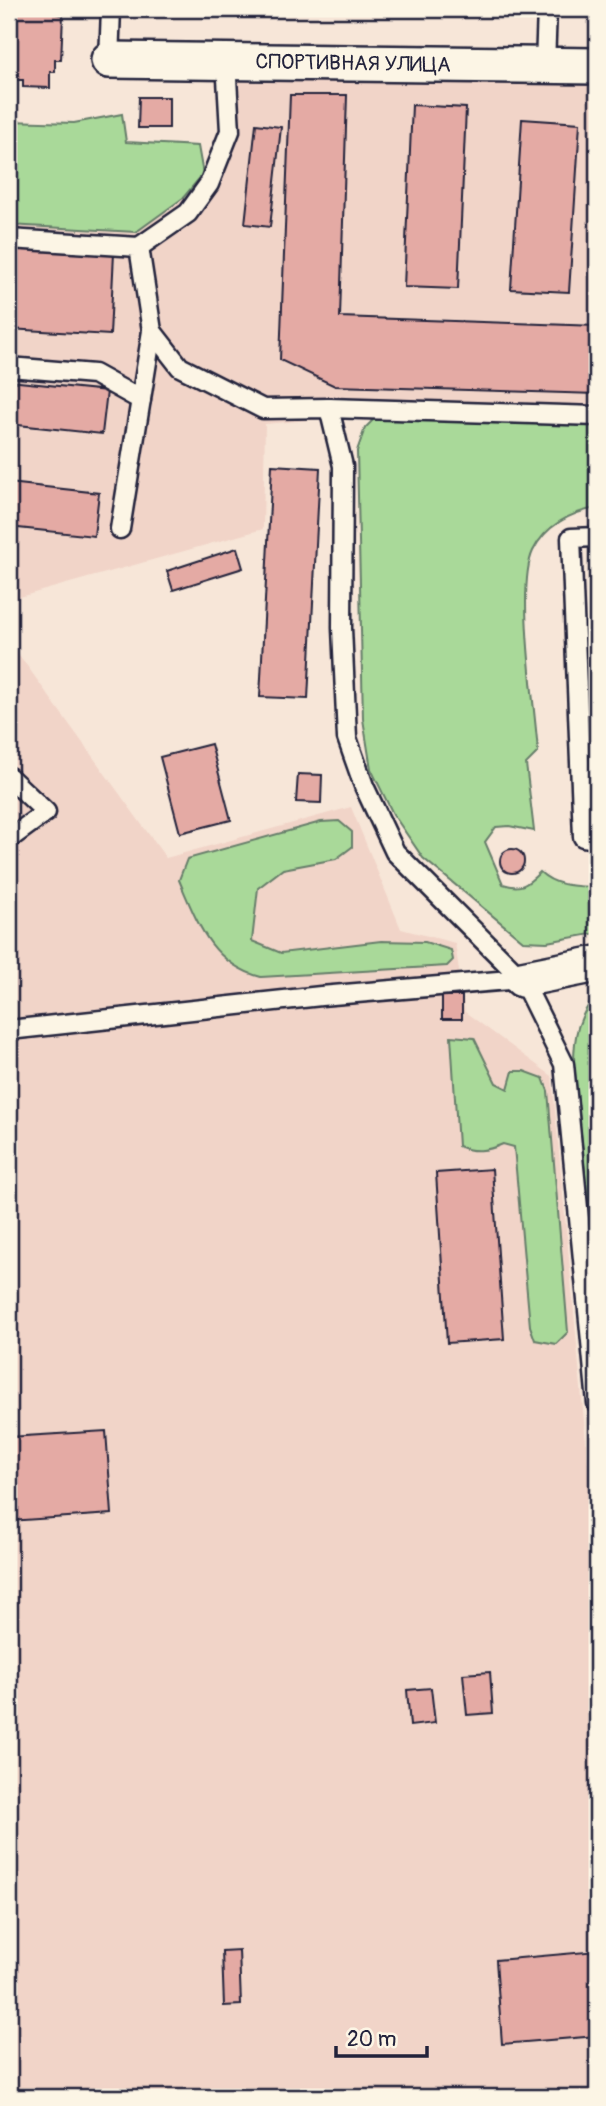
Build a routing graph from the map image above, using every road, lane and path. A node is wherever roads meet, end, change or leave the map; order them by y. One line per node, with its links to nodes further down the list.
1 (111, 9): 3 (lane)
2 (547, 9): 5 (lane)
3 (109, 60): 4 (street, СПОРТИВНАЯ УЛИЦА)
4 (226, 61): 5 (street, СПОРТИВНАЯ УЛИЦА); 8 (lane)
5 (545, 65): 6 (street, СПОРТИВНАЯ УЛИЦА)
6 (597, 66)
7 (9, 239): 8 (lane)
8 (139, 247): 9 (lane)
9 (152, 331): 11 (lane); 12 (lane)
10 (9, 367): 11 (lane)
11 (141, 400): 14 (lane)
12 (329, 408): 13 (lane); 20 (lane)
13 (597, 416)
14 (120, 529)
15 (597, 537): 18 (lane)
16 (9, 777): 17 (lane)
17 (9, 839)
18 (597, 839)
19 (597, 964): 20 (street)
20 (522, 979): 21 (lane); 22 (lane)
21 (9, 1030)
22 (597, 1403)

